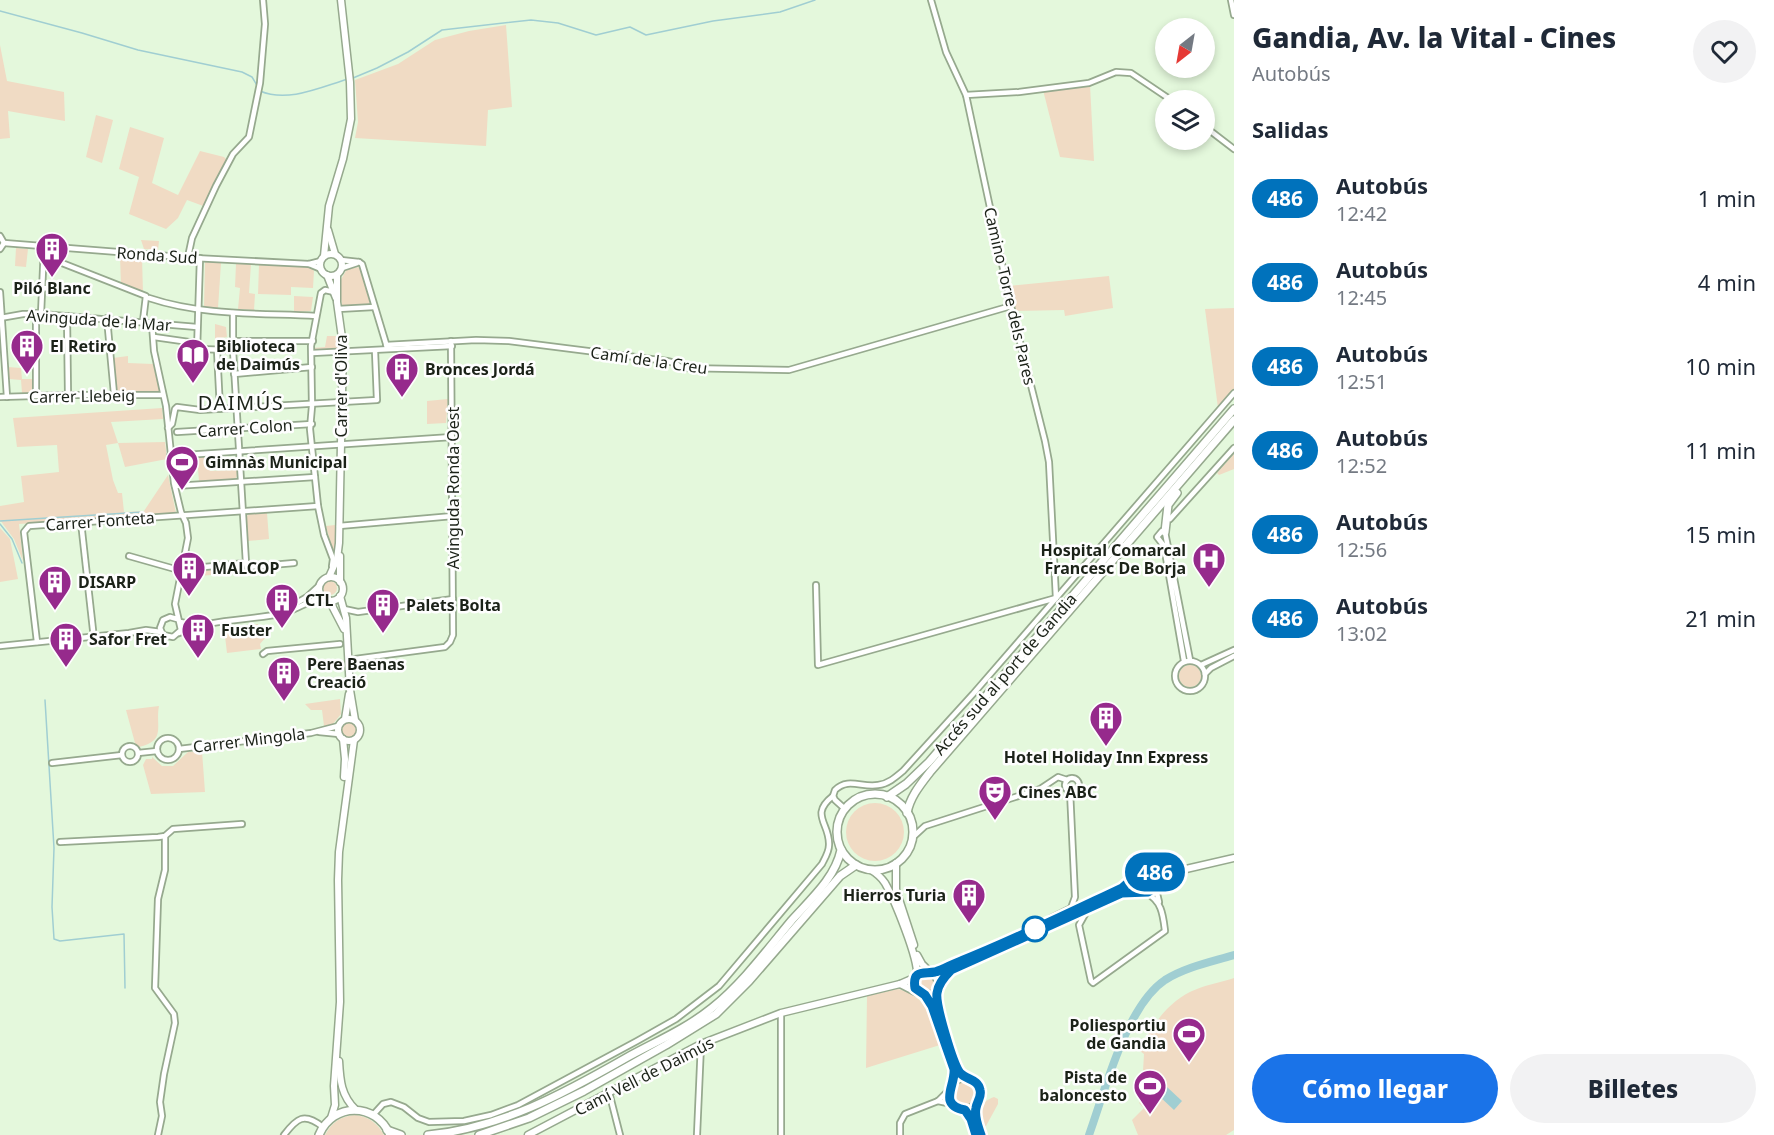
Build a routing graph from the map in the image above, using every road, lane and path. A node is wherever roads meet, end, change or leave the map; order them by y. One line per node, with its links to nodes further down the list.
1 (264, 0): 17 (street)
2 (341, 0): 10 (main road)
3 (931, 0): 7 (street, Camino Torre dels Pares)
4 (1231, 0): 5 (street)
5 (1234, 15)
6 (1156, 90): 7 (street)
7 (966, 95): 33 (street, Camino Torre dels Pares)
8 (1215, 134): 9 (street)
9 (1234, 148)
10 (327, 226): 15 (main road); 19 (main road)
11 (0, 236): 12 (street)
12 (4, 243): 13 (street, Ronda Sud); 14 (street)
13 (44, 247): 16 (street); 17 (street, Ronda Sud)
14 (0, 249)
15 (335, 255): 19 (main road); 20 (main road)
16 (44, 256): 27 (street); 31 (street)
17 (188, 257): 18 (street, Ronda Sud)
18 (200, 258): 22 (street, Ronda Sud); 36 (street)
19 (323, 259): 22 (street); 24 (main road)
20 (341, 260): 21 (street); 23 (main road)
21 (359, 262): 23 (street); 34 (street)
22 (309, 264): 24 (street)
23 (342, 268): 26 (main road)
24 (321, 269): 25 (main road)
25 (327, 275): 26 (main road); 30 (main road, Carrer d'Oliva)
26 (337, 275): 32 (main road, Carrer d'Oliva)
27 (42, 288): 28 (street); 37 (street)
28 (77, 291)
29 (0, 292): 41 (street)
30 (334, 292): 32 (main road, Carrer d'Oliva); 40 (street)
31 (148, 297): 36 (street); 43 (street)
32 (337, 302): 35 (main road, Carrer d'Oliva)
33 (1011, 306): 49 (street, Camí de la Creu); 105 (street, Camino Torre dels Pares)
34 (374, 307): 35 (street); 51 (street)
35 (338, 309): 55 (main road, Carrer d'Oliva)
36 (198, 310): 38 (street); 45 (street)
37 (38, 313): 39 (street, Avinguda de la Mar); 41 (street, Avinguda de la Mar); 64 (street)
38 (233, 313): 40 (street); 47 (street)
39 (67, 316): 42 (street, Avinguda de la Mar); 62 (street)
40 (316, 316): 48 (street)
41 (1, 318): 58 (street)
42 (107, 318): 43 (street, Avinguda de la Mar); 61 (street)
43 (143, 321): 44 (street, Avinguda de la Mar)
44 (152, 324): 45 (street, Avinguda de la Mar); 46 (street)
45 (197, 327): 50 (street)
46 (154, 337): 50 (street); 63 (street)
47 (233, 341): 48 (street); 53 (street)
48 (313, 341): 56 (street)
49 (452, 344): 51 (street, Camí de la Creu); 78 (street, Avinguda Ronda Oest)
50 (196, 347): 52 (street)
51 (387, 347): 54 (street, Camí de la Creu)
52 (217, 350): 53 (street); 70 (street)
53 (233, 350): 59 (street)
54 (375, 351): 55 (street, Camí de la Creu); 67 (street)
55 (345, 352): 56 (street, Camí de la Creu); 67 (main road, Carrer d'Oliva)
56 (312, 353): 57 (street)
57 (312, 368): 59 (street); 68 (street)
58 (2, 372): 65 (street)
59 (234, 374): 69 (street)
60 (1234, 393): 105 (street)
61 (114, 394): 62 (street, Carrer Llebeig); 63 (street, Carrer Llebeig)
62 (68, 395): 64 (street, Carrer Llebeig)
63 (164, 395): 74 (street)
64 (36, 396): 65 (street, Carrer Llebeig)
65 (7, 397): 66 (street, Carrer Llebeig)
66 (0, 398)
67 (344, 401): 68 (street); 79 (main road, Carrer d'Oliva)
68 (312, 403): 69 (street); 73 (street)
69 (237, 408): 70 (street); 75 (street)
70 (220, 409): 74 (street)
71 (1234, 409): 145 (highway, Accés sud al port de Gandia)
72 (1234, 420): 76 (highway, Accés sud al port de Gandia)
73 (312, 424): 75 (street, Carrer Colon); 80 (street)
74 (168, 428): 83 (street)
75 (237, 428): 77 (street, Carrer Colon); 82 (street)
76 (1226, 430): 94 (highway); 147 (highway, Accés sud al port de Gandia)
77 (177, 432)
78 (452, 437): 79 (street); 90 (street, Avinguda Ronda Oest)
79 (341, 445): 80 (street); 93 (main road, Carrer d'Oliva)
80 (311, 447): 82 (street); 84 (street)
81 (1234, 448): 91 (street)
82 (239, 451): 83 (street); 85 (street)
83 (170, 456): 86 (street)
84 (315, 477): 85 (street); 87 (street)
85 (241, 481): 86 (street); 88 (street)
86 (175, 486): 89 (street)
87 (318, 506): 88 (street, Carrer Fonteta); 100 (street)
88 (243, 512): 89 (street, Carrer Fonteta); 97 (street)
89 (183, 516): 92 (street, Carrer Fonteta); 99 (street)
90 (453, 516): 93 (street); 107 (street, Avinguda Ronda Oest)
91 (1170, 519)
92 (81, 522): 114 (street); 119 (street, Carrer Fonteta)
93 (342, 526): 95 (main road, Carrer d'Oliva)
94 (1165, 532): 126 (street); 127 (street)
95 (339, 543): 100 (main road, Carrer d'Oliva); 101 (main road, Carrer d'Oliva)
96 (129, 556): 99 (street)
97 (246, 563): 98 (street); 99 (street)
98 (294, 563)
99 (183, 570): 108 (street)
100 (327, 578): 101 (main road); 102 (main road)
101 (340, 582): 104 (main road)
102 (320, 585): 106 (main road); 110 (street)
103 (816, 585): 105 (street)
104 (340, 596): 106 (main road); 109 (main road)
105 (1056, 598): 144 (street)
106 (326, 599): 110 (street); 118 (main road)
107 (453, 599): 109 (street); 125 (street, Avinguda Ronda Oest)
108 (175, 604): 111 (street); 112 (street)
109 (347, 610): 118 (main road)
110 (278, 614): 113 (street)
111 (164, 619): 112 (street); 115 (street); 116 (street)
112 (178, 620): 113 (street); 117 (street)
113 (198, 625): 117 (street)
114 (93, 630)
115 (146, 630): 116 (street); 119 (street)
116 (161, 632): 117 (street)
117 (179, 633)
118 (345, 633): 130 (main road)
119 (37, 642): 121 (street)
120 (340, 644): 123 (street)
121 (0, 646)
122 (1234, 650): 128 (street)
123 (263, 654)
124 (1234, 656): 129 (street)
125 (355, 659)
126 (1190, 660): 127 (street); 128 (street)
127 (1184, 661): 129 (street)
128 (1201, 665): 129 (street)
129 (1205, 674)
130 (350, 690): 131 (main road); 132 (main road)
131 (345, 719): 132 (main road); 133 (main road)
132 (355, 720): 136 (main road)
133 (338, 726): 134 (street, Carrer Mingola); 135 (main road)
134 (319, 732): 135 (street, Carrer Mingola); 137 (street, Carrer Mingola)
135 (341, 736): 136 (main road); 148 (main road)
136 (354, 740): 148 (main road)
137 (180, 749): 138 (street); 138 (street)
138 (157, 751): 139 (street)
139 (138, 753): 140 (street); 140 (street)
140 (122, 755): 141 (street)
141 (52, 763)
142 (1067, 780): 143 (street); 143 (street); 151 (street)
143 (1070, 791): 168 (street)
144 (833, 796): 146 (street); 189 (street)
145 (886, 796): 146 (highway, Accés sud al port de Gandia); 147 (highway)
146 (845, 809): 153 (highway)
147 (907, 813): 151 (highway)
148 (341, 822): 179 (main road)
149 (242, 824): 150 (street)
150 (165, 836): 152 (street); 193 (street)
151 (912, 838): 155 (highway)
152 (60, 842)
153 (841, 850): 156 (highway); 197 (highway)
154 (1234, 858): 159 (main road)
155 (896, 863): 157 (highway); 171 (main road)
156 (856, 865): 157 (highway); 198 (highway)
157 (871, 870): 172 (main road)
158 (1152, 872): 159 (main road); 160 (main road); 161 (main road)
159 (1173, 872): 161 (main road)
160 (1131, 880): 162 (main road); 170 (main road)
161 (1155, 884): 163 (main road); 164 (street)
162 (1138, 892): 163 (main road); 165 (main road)
163 (1146, 893): 164 (street)
164 (1160, 904): 167 (street)
165 (1088, 909): 166 (main road); 167 (street)
166 (1067, 918): 167 (street); 174 (main road)
167 (1079, 925)
168 (1020, 933)
169 (1008, 938): 170 (street)
170 (990, 949): 171 (main road)
171 (930, 972): 172 (main road); 174 (main road)
172 (916, 977): 173 (main road, Camí Vell de Daimús); 175 (main road)
173 (900, 984): 175 (main road); 177 (main road, Camí Vell de Daimús)
174 (938, 988): 176 (main road); 180 (main road)
175 (918, 991): 176 (main road)
176 (925, 995): 181 (main road)
177 (781, 1013): 178 (main road, Camí Vell de Daimús); 202 (street)
178 (701, 1044): 183 (main road, Camí Vell de Daimús); 201 (street)
179 (338, 1052): 187 (main road); 190 (main road)
180 (966, 1078): 181 (main road); 185 (main road)
181 (954, 1082): 182 (main road)
182 (949, 1090): 184 (street); 186 (main road)
183 (609, 1092): 199 (main road, Camí Vell de Daimús); 200 (street)
184 (938, 1101): 186 (street); 203 (street)
185 (977, 1103): 188 (main road); 204 (main road)
186 (952, 1104): 188 (main road)
187 (356, 1110): 189 (highway); 190 (highway)
188 (965, 1110): 204 (main road)
189 (373, 1115): 192 (highway)
190 (331, 1118): 191 (highway)
191 (323, 1127): 194 (street); 195 (highway)
192 (388, 1132): 196 (highway)
193 (158, 1135)
194 (284, 1135)
195 (319, 1135)
196 (401, 1135)
197 (428, 1135)
198 (479, 1135)
199 (528, 1135)
200 (620, 1135)
201 (697, 1135)
202 (781, 1135)
203 (900, 1135)
204 (979, 1135)

